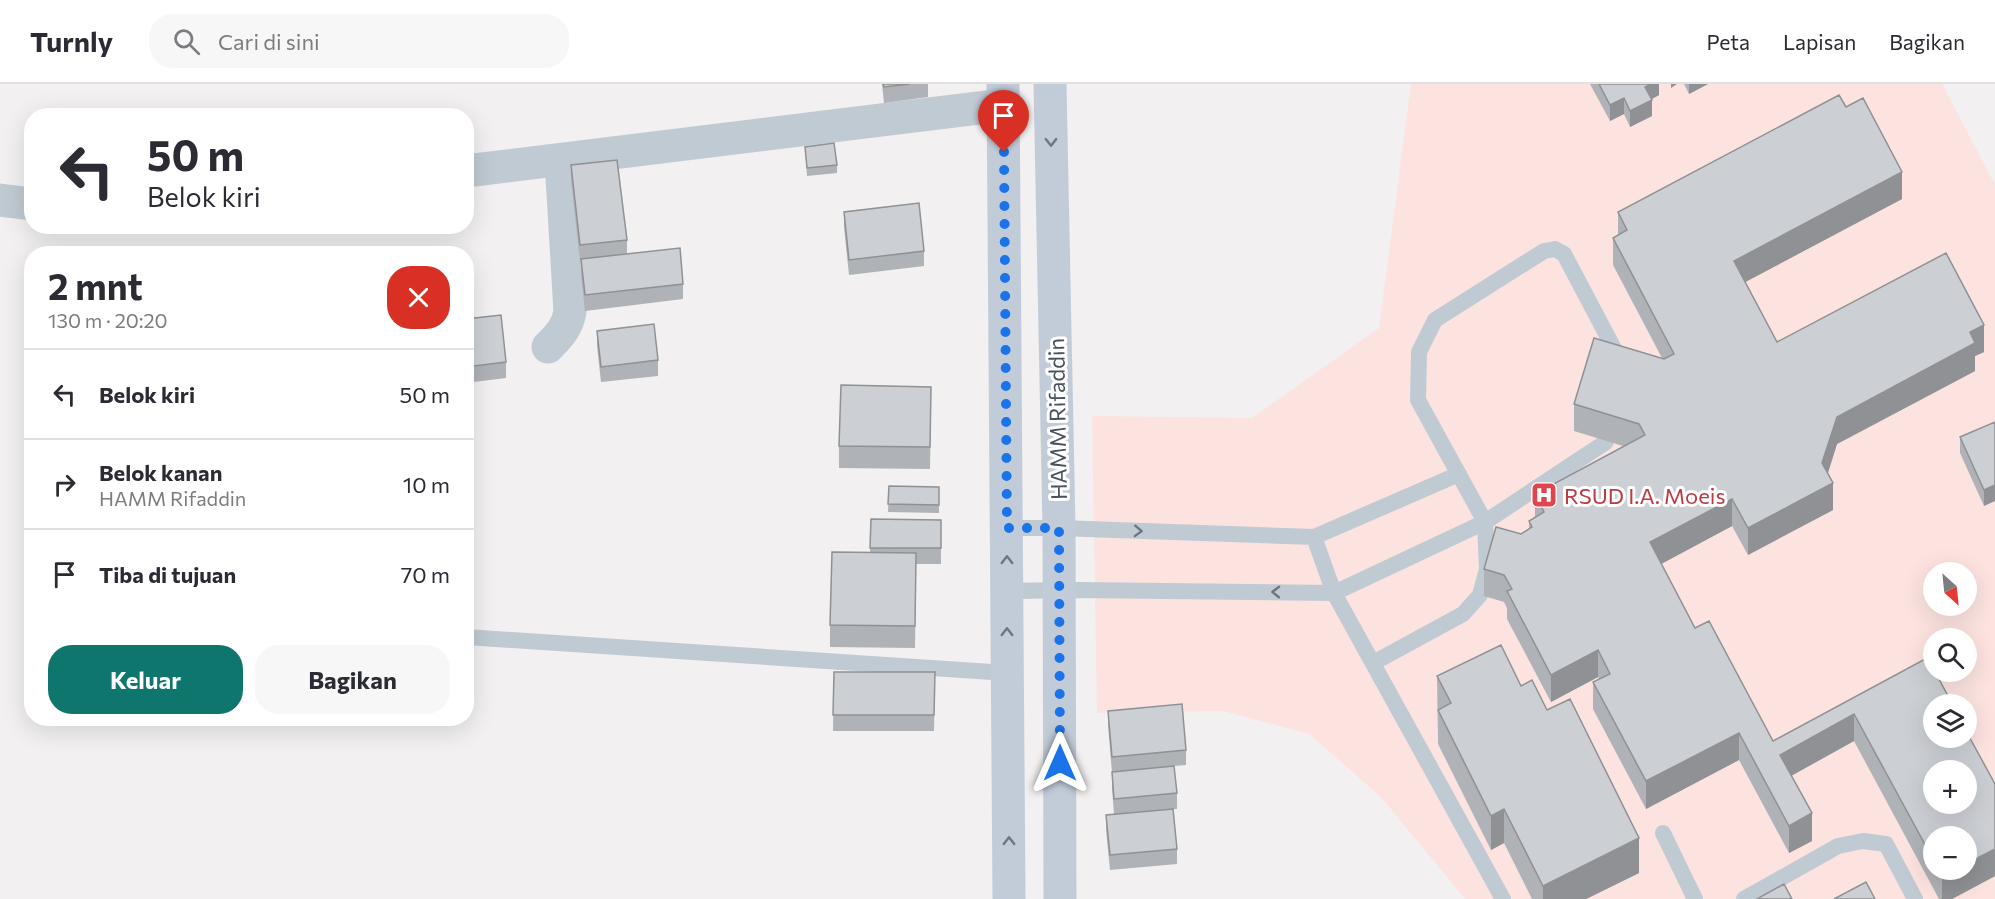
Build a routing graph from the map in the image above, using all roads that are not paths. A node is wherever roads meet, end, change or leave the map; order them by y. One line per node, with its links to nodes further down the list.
1 (1050, 84): 13 (main road, HAMM Rifaddin, one-way to 13)
2 (1003, 95): 3 (street); 12 (main road)
3 (561, 160): 4 (street); 7 (street)
4 (474, 170)
5 (0, 200): 6 (street)
6 (24, 203)
7 (548, 347)
8 (1628, 374): 10 (lane)
9 (1606, 442): 11 (lane)
10 (1459, 474): 11 (lane); 14 (lane)
11 (1485, 522): 17 (lane); 19 (lane)
12 (1007, 528): 13 (lane); 16 (main road, one-way to 12)
13 (1059, 528): 14 (lane, one-way to 14); 15 (main road, HAMM Rifaddin)
14 (1314, 537): 17 (lane)
15 (1059, 590): 16 (lane); 17 (lane, one-way to 15); 23 (main road, HAMM Rifaddin)
16 (1007, 591): 20 (main road, one-way to 16)
17 (1334, 593): 19 (lane)
18 (474, 638): 20 (lane)
19 (1373, 663): 24 (lane)
20 (1007, 673): 22 (main road, one-way to 20)
21 (1663, 833): 25 (lane)
22 (1009, 899)
23 (1060, 899)
24 (1503, 899)
25 (1695, 899)
26 (1744, 899): 27 (lane)
27 (1915, 899)

